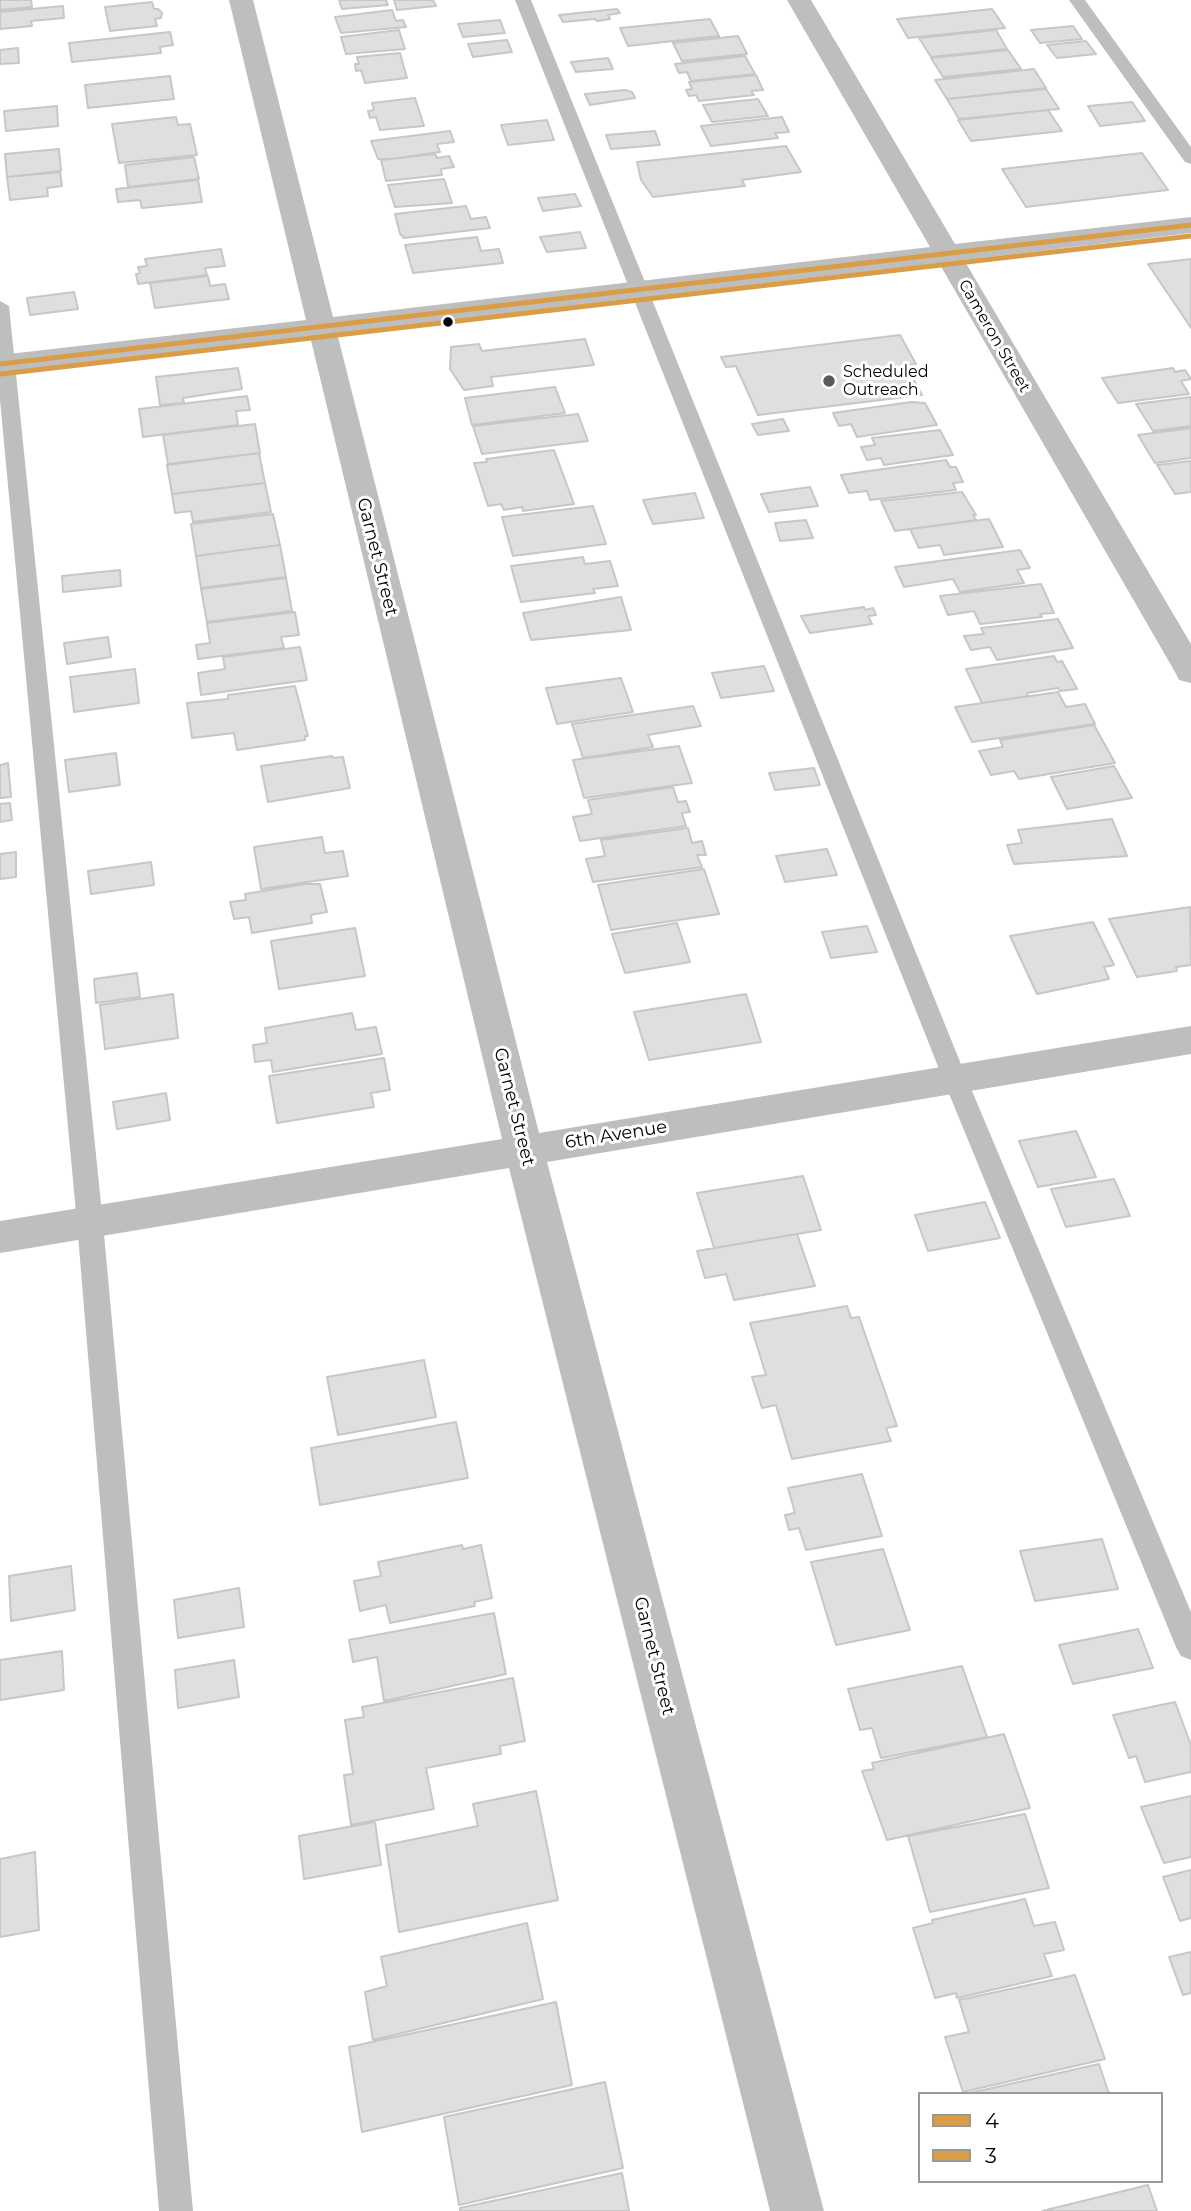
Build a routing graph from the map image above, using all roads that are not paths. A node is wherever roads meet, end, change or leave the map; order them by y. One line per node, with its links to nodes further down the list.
1 (241, 0): 10 (street, Garnet Street)
2 (523, 0): 8 (lane)
3 (799, 0): 7 (street, Cameron Street)
4 (1077, 0): 5 (lane)
5 (1191, 159)
6 (1191, 225): 7 (street)
7 (945, 254): 8 (street); 12 (street, Cameron Street)
8 (639, 290): 10 (street); 14 (lane)
9 (0, 306): 11 (lane)
10 (321, 328): 11 (street); 15 (street, Garnet Street)
11 (3, 364): 16 (lane)
12 (1191, 672)
13 (1191, 1040): 14 (street, 6th Avenue)
14 (955, 1079): 15 (street, 6th Avenue); 18 (lane)
15 (524, 1150): 16 (street, 6th Avenue); 20 (street, Garnet Street)
16 (90, 1223): 17 (street, 6th Avenue); 19 (lane)
17 (0, 1237)
18 (1191, 1647)
19 (176, 2211)
20 (797, 2211)

